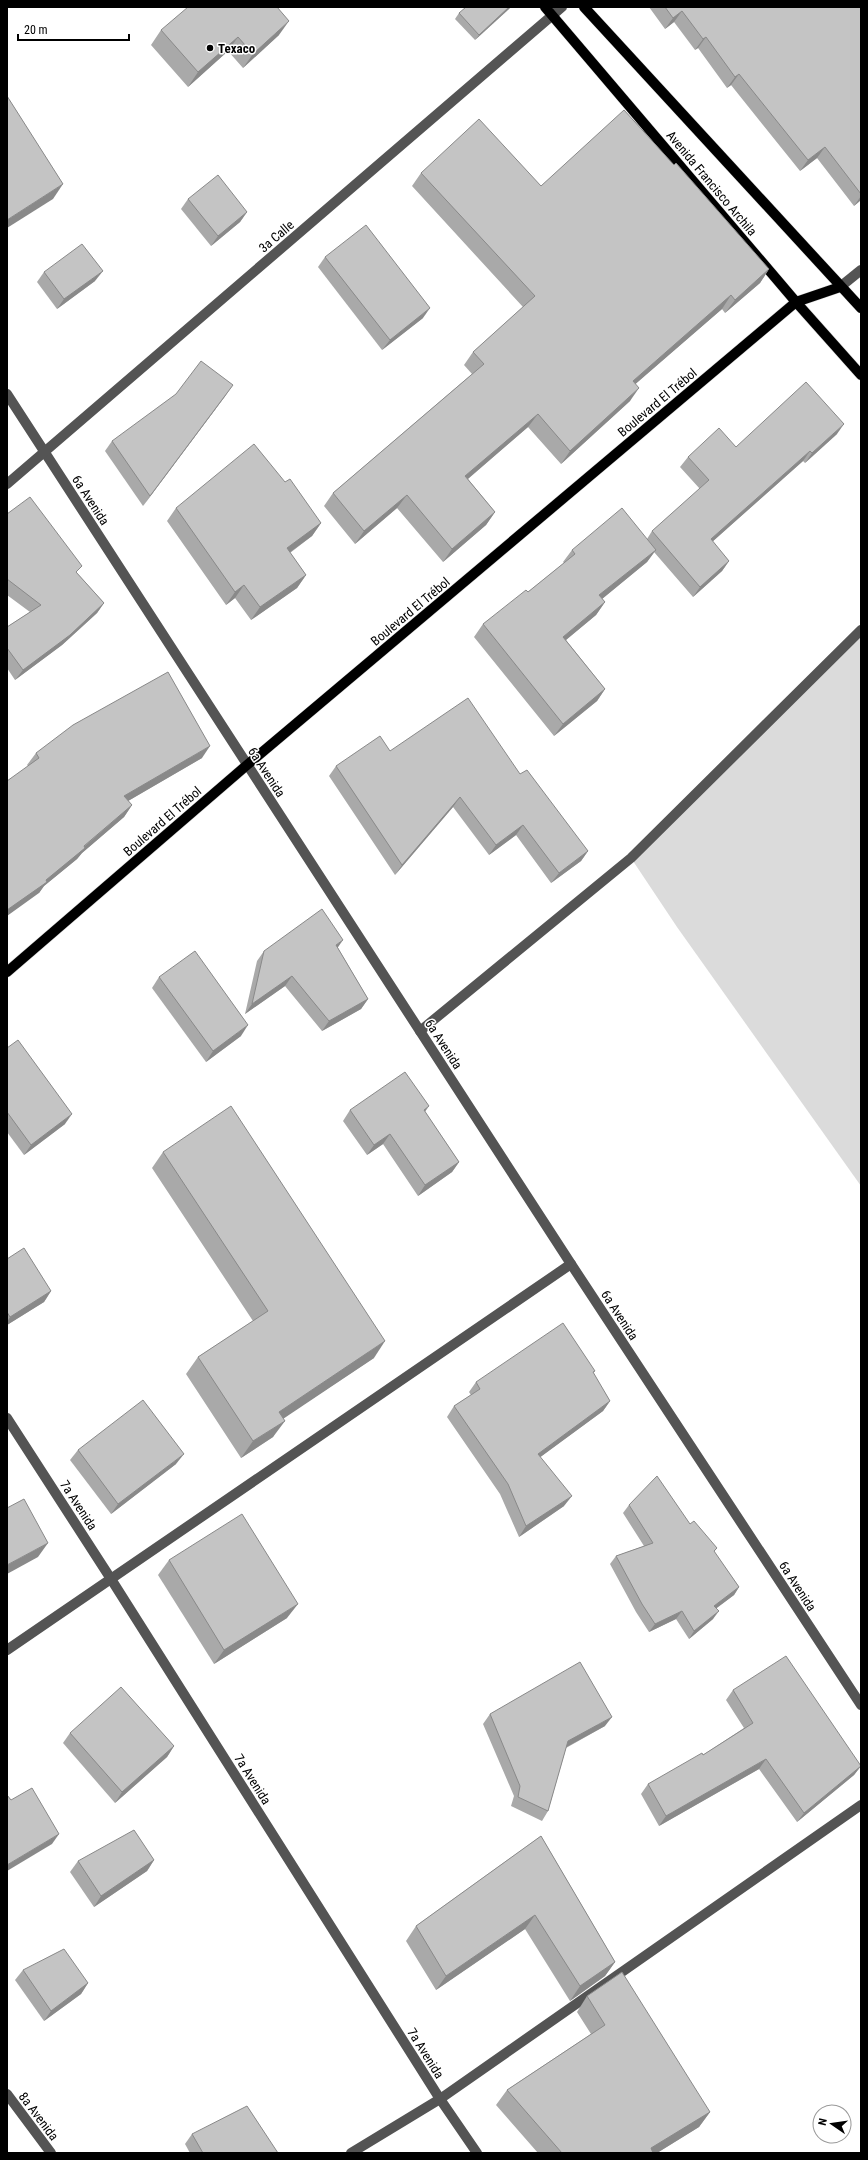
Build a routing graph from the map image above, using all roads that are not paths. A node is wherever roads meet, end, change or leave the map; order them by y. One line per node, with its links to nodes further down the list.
1 (545, 7): 4 (main road, Avenida Francisco Archila)
2 (562, 7): 4 (street, 3a Calle)
3 (584, 7): 6 (main road, Avenida Francisco Archila)
4 (552, 16): 7 (main road, Avenida Francisco Archila); 11 (street, 3a Calle)
5 (861, 270): 6 (street)
6 (840, 287): 7 (main road, Boulevard El Trébol); 8 (main road, Avenida Francisco Archila)
7 (796, 302): 9 (main road, Avenida Francisco Archila); 14 (main road, Boulevard El Trébol)
8 (861, 308)
9 (861, 375)
10 (7, 394): 11 (street, 6a Avenida)
11 (45, 452): 12 (street, 3a Calle); 14 (street, 6a Avenida)
12 (7, 484)
13 (861, 630): 16 (street)
14 (247, 765): 15 (main road, Boulevard El Trébol); 16 (street, 6a Avenida)
15 (7, 972)
16 (420, 1031): 17 (street, 6a Avenida)
17 (571, 1264): 19 (street); 21 (street, 6a Avenida)
18 (7, 1418): 19 (street, 7a Avenida)
19 (111, 1579): 20 (street); 24 (street, 7a Avenida)
20 (7, 1650)
21 (861, 1706)
22 (861, 1805): 24 (street)
23 (7, 2094): 25 (street, 8a Avenida)
24 (440, 2099): 26 (street); 27 (street, 7a Avenida)
25 (51, 2153)
26 (351, 2153)
27 (477, 2153)

